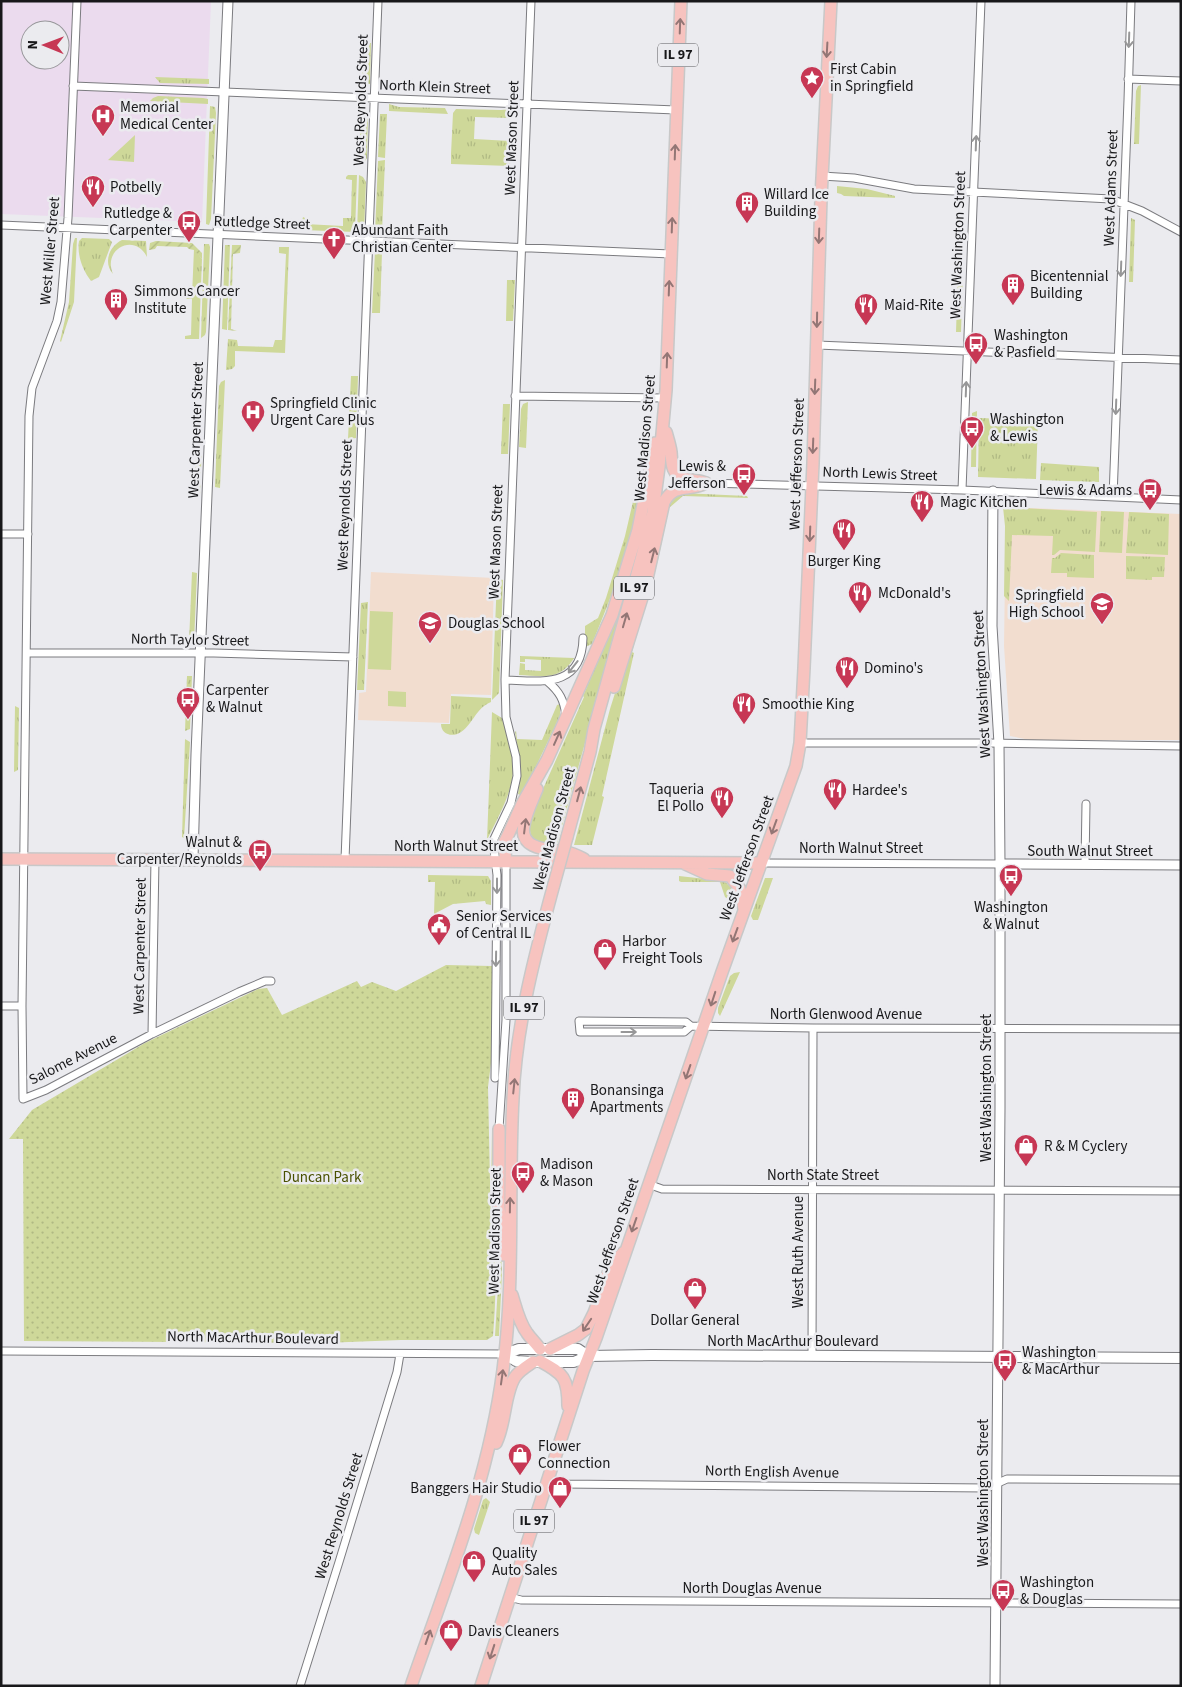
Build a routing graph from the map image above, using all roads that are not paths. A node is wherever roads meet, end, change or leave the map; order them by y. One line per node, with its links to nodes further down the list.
1 (77, 1): 11 (street, West Miller Street)
2 (228, 1): 12 (street, West Carpenter Street)
3 (378, 1): 13 (street, West Reynolds Street)
4 (531, 1): 14 (street, West Mason Street)
5 (681, 1): 15 (main road, West Madison Street / IL 97, one-way to 5)
6 (831, 1): 16 (main road, West Jefferson Street / IL 97, one-way to 16)
7 (981, 1): 17 (street, West Washington Street, one-way to 7)
8 (1131, 1): 9 (street, West Adams Street, one-way to 9)
9 (1128, 78): 10 (street); 18 (street, West Adams Street)
10 (1181, 81)
11 (73, 86): 12 (street, North Klein Street); 20 (street, West Miller Street)
12 (225, 92): 13 (street, North Klein Street); 22 (street, West Carpenter Street)
13 (374, 98): 14 (street, North Klein Street); 23 (street, West Reynolds Street)
14 (527, 104): 15 (street, North Klein Street); 24 (street, West Mason Street)
15 (676, 110): 25 (main road, West Madison Street / IL 97, one-way to 15)
16 (822, 176): 17 (street); 26 (main road, West Jefferson Street / IL 97, one-way to 26)
17 (974, 192): 18 (street); 27 (street, West Washington Street)
18 (1124, 203): 21 (street); 28 (street, West Adams Street, one-way to 28)
19 (1, 225): 20 (street, Rutledge Street)
20 (66, 228): 22 (street, Rutledge Street); 40 (street, West Miller Street)
21 (1181, 232)
22 (218, 235): 23 (street, Rutledge Street); 43 (street, West Carpenter Street)
23 (369, 242): 24 (street, Rutledge Street); 44 (street, West Reynolds Street)
24 (522, 248): 25 (street, Rutledge Street); 30 (street, West Mason Street)
25 (671, 254): 31 (main road, West Madison Street / IL 97, one-way to 25)
26 (817, 345): 27 (street); 34 (main road, West Jefferson Street / IL 97, one-way to 34)
27 (967, 352): 28 (street); 35 (street, West Washington Street, one-way to 27)
28 (1118, 358): 29 (street); 37 (street, West Adams Street, one-way to 37)
29 (1181, 360)
30 (515, 396): 31 (street); 45 (street, West Mason Street)
31 (665, 398): 32 (main road, West Madison Street / IL 97)
32 (664, 421): 33 (main road); 47 (main road); 51 (main road, West Madison Street / IL 97, one-way to 32)
33 (706, 483): 34 (street, North Lewis Street); 51 (main road, one-way to 33)
34 (812, 485): 35 (street, North Lewis Street); 48 (main road, West Jefferson Street / IL 97, one-way to 48)
35 (962, 490): 36 (street, North Lewis Street)
36 (992, 491): 37 (street, North Lewis Street); 49 (street, West Washington Street)
37 (1113, 497): 38 (street, North Lewis Street)
38 (1181, 500)
39 (1, 534): 40 (street)
40 (28, 534): 42 (street, West Miller Street)
41 (582, 638): 46 (street, one-way to 46)
42 (27, 653): 43 (street, North Taylor Street); 55 (street, West Miller Street)
43 (200, 653): 44 (street, North Taylor Street); 57 (street, West Carpenter Street)
44 (353, 657): 58 (street, West Reynolds Street)
45 (505, 680): 46 (street); 59 (street, West Mason Street)
46 (547, 681): 47 (street)
47 (566, 716): 52 (main road, one-way to 47)
48 (800, 743): 49 (street); 62 (main road, West Jefferson Street / IL 97, one-way to 62)
49 (999, 744): 50 (street); 63 (street, West Washington Street)
50 (1181, 746)
51 (590, 752): 84 (main road, West Madison Street / IL 97, one-way to 51, bridge)
52 (547, 760): 59 (main road); 60 (main road, one-way to 52)
53 (1086, 804): 64 (street)
54 (1, 859): 55 (main road, North Walnut Street)
55 (25, 859): 56 (main road, North Walnut Street); 69 (street, West Miller Street)
56 (155, 859): 57 (main road, North Walnut Street); 75 (street, West Carpenter Street)
57 (194, 859): 58 (main road, North Walnut Street)
58 (345, 860): 59 (main road, North Walnut Street)
59 (501, 861): 60 (main road, North Walnut Street); 76 (street, West Mason Street, one-way to 76); 78 (street, West Mason Street)
60 (590, 861): 61 (main road, North Walnut Street)
61 (680, 862): 62 (main road, North Walnut Street); 66 (main road)
62 (761, 863): 63 (street, North Walnut Street); 66 (main road, West Jefferson Street / IL 97)
63 (1000, 864): 64 (street, South Walnut Street); 73 (street, West Washington Street)
64 (1085, 864): 65 (street, South Walnut Street)
65 (1181, 864)
66 (744, 911): 71 (main road, West Jefferson Street / IL 97, one-way to 71)
67 (271, 981): 75 (street, Salome Avenue)
68 (1, 1006): 69 (street)
69 (22, 1006): 77 (street, West Miller Street)
70 (691, 1026): 70 (street, North Glenwood Avenue, one-way to 70); 71 (street, North Glenwood Avenue)
71 (704, 1026): 72 (street, North Glenwood Avenue); 79 (main road, West Jefferson Street / IL 97, one-way to 79)
72 (813, 1028): 73 (street, North Glenwood Avenue); 80 (street, West Ruth Avenue)
73 (1000, 1029): 74 (street, North Glenwood Avenue); 81 (street, West Washington Street)
74 (1181, 1029)
75 (152, 1034): 77 (street, Salome Avenue)
76 (495, 1078)
77 (23, 1099)
78 (499, 1129): 84 (main road)
79 (648, 1184): 80 (street, North State Street); 83 (main road, West Jefferson Street / IL 97, one-way to 83)
80 (812, 1189): 81 (street, North State Street); 90 (street, West Ruth Avenue)
81 (999, 1190): 82 (street, North State Street); 91 (street, West Washington Street)
82 (1181, 1191)
83 (624, 1252): 85 (main road, one-way to 85); 89 (main road, West Jefferson Street / IL 97)
84 (510, 1289): 85 (main road); 88 (main road, West Madison Street / IL 97)
85 (545, 1349): 88 (main road, North MacArthur Boulevard); 89 (main road, North MacArthur Boulevard)
86 (1, 1351): 87 (street, North MacArthur Boulevard)
87 (400, 1354): 88 (street, North MacArthur Boulevard); 102 (street, West Reynolds Street)
88 (505, 1354): 93 (main road, North MacArthur Boulevard); 95 (main road, West Madison Street / IL 97, one-way to 88)
89 (588, 1356): 90 (main road, North MacArthur Boulevard); 93 (main road, North MacArthur Boulevard); 94 (main road, West Jefferson Street / IL 97)
90 (812, 1356): 91 (main road, North MacArthur Boulevard)
91 (998, 1357): 92 (main road, North MacArthur Boulevard); 98 (street, West Washington Street)
92 (1181, 1358)
93 (537, 1362): 94 (main road); 95 (main road)
94 (568, 1414): 96 (main road, West Jefferson Street / IL 97)
95 (486, 1459): 103 (main road, West Madison Street / IL 97, one-way to 95)
96 (547, 1480): 98 (street, North English Avenue); 99 (main road, West Jefferson Street / IL 97)
97 (1181, 1480): 98 (street, North English Avenue)
98 (997, 1483): 100 (street, West Washington Street)
99 (509, 1597): 100 (street, North Douglas Avenue); 104 (main road, West Jefferson Street / IL 97, one-way to 104)
100 (996, 1604): 101 (street, North Douglas Avenue); 105 (street, West Washington Street)
101 (1181, 1604)
102 (300, 1686)
103 (412, 1686)
104 (481, 1686)
105 (995, 1686)

